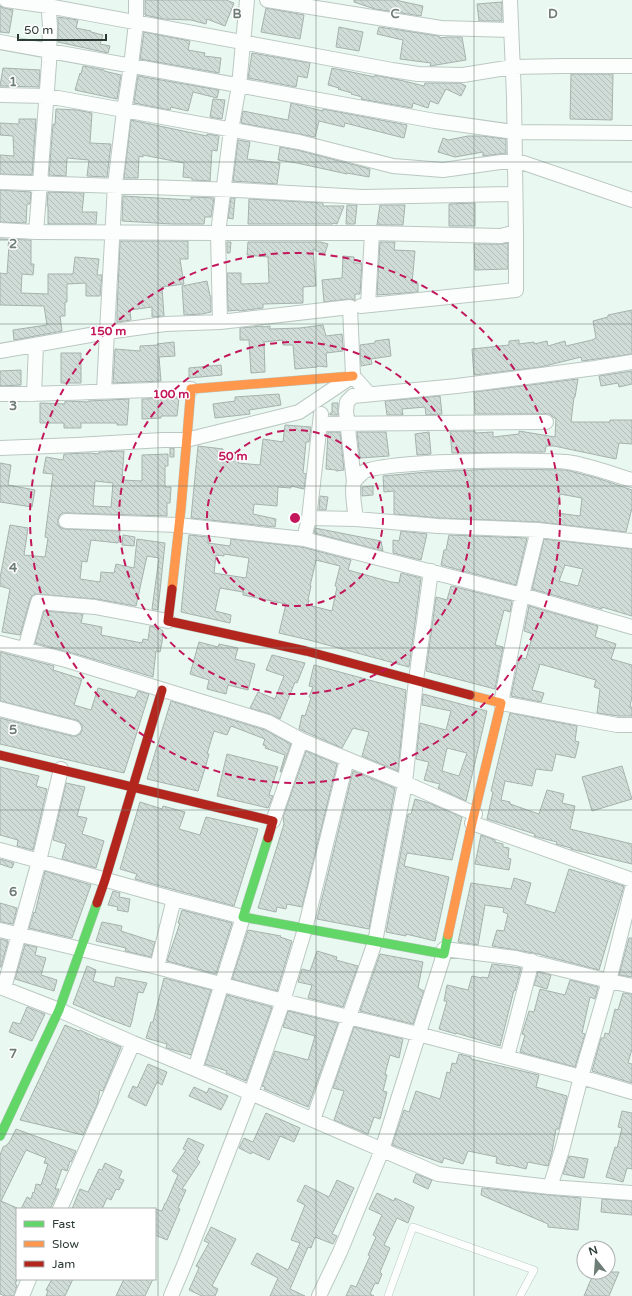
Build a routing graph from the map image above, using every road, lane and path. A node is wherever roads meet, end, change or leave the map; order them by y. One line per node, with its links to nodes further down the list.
1 (6, 0): 6 (street)
2 (136, 0): 7 (street)
3 (247, 0): 10 (street)
4 (266, 0): 8 (street)
5 (510, 0): 8 (street)
6 (48, 3): 7 (street); 11 (street)
7 (136, 23): 10 (street); 12 (street)
8 (510, 30): 14 (street)
9 (0, 42): 11 (street)
10 (243, 42): 14 (street); 15 (street)
11 (48, 51): 12 (street); 17 (street)
12 (132, 66): 15 (street); 18 (street)
13 (632, 66): 14 (street)
14 (512, 67): 20 (street)
15 (239, 86): 19 (street); 20 (street)
16 (0, 95): 17 (street)
17 (47, 96): 18 (street); 24 (street)
18 (124, 111): 19 (street); 25 (street)
19 (231, 130): 22 (street); 26 (street)
20 (514, 132): 21 (street); 22 (street)
21 (632, 133)
22 (515, 160): 27 (street); 28 (street)
23 (0, 182): 24 (street)
24 (40, 183): 25 (street); 30 (street)
25 (115, 186): 26 (street); 32 (street)
26 (223, 190): 27 (street); 33 (street)
27 (516, 194): 31 (street)
28 (632, 200)
29 (0, 230): 30 (street)
30 (36, 232): 32 (street)
31 (516, 232): 34 (street); 35 (street)
32 (111, 233): 33 (street); 38 (street)
33 (218, 233): 34 (street); 37 (street)
34 (372, 233): 35 (street)
35 (368, 305): 36 (street)
36 (350, 308): 37 (street); 42 (street)
37 (220, 322): 38 (street)
38 (107, 332): 39 (street); 44 (street)
39 (36, 345): 40 (street); 46 (street)
40 (0, 351)
41 (632, 362): 47 (street)
42 (353, 376): 43 (street); 47 (street); 50 (street)
43 (191, 389): 44 (street); 50 (street)
44 (104, 391): 46 (street)
45 (0, 394): 46 (street)
46 (34, 394)
47 (369, 394): 49 (street)
48 (546, 422): 49 (street)
49 (348, 424): 53 (street); 54 (street)
50 (187, 437): 51 (street); 57 (street)
51 (0, 448)
52 (632, 480): 53 (street)
53 (354, 482): 55 (street)
54 (309, 518): 55 (street); 59 (street)
55 (356, 519): 58 (street)
56 (66, 521): 57 (street)
57 (178, 525): 59 (street); 63 (street)
58 (538, 530): 60 (street); 62 (street)
59 (304, 539): 61 (street)
60 (632, 540)
61 (431, 571): 62 (street); 67 (street)
62 (522, 595): 64 (street); 69 (street)
63 (168, 621): 66 (street); 67 (street)
64 (632, 627)
65 (0, 643): 66 (street)
66 (25, 649): 68 (street)
67 (416, 680): 69 (street); 77 (street)
68 (162, 690): 73 (street); 78 (street)
69 (501, 703): 71 (street); 79 (street)
70 (0, 709): 72 (street)
71 (632, 725)
72 (74, 728)
73 (301, 740): 75 (street); 80 (street)
74 (0, 755): 76 (street)
75 (347, 759): 77 (street); 88 (street)
76 (61, 769): 78 (street); 82 (street)
77 (405, 782): 79 (street); 91 (street)
78 (132, 787): 80 (street); 83 (street)
79 (473, 818): 84 (street); 93 (street)
80 (274, 821): 87 (street)
81 (0, 850): 82 (street)
82 (39, 861): 83 (street); 90 (street)
83 (105, 880): 86 (street); 92 (street)
84 (632, 880)
85 (632, 889): 96 (street)
86 (174, 899): 87 (street); 95 (street)
87 (243, 917): 88 (street); 97 (street)
88 (306, 929): 91 (street); 100 (street)
89 (0, 930): 90 (street)
90 (19, 934): 92 (street); 99 (street)
91 (375, 942): 93 (street); 102 (street)
92 (80, 950): 95 (street); 101 (street)
93 (444, 951): 94 (street); 103 (street)
94 (532, 961): 96 (street); 105 (street)
95 (157, 967): 97 (street)
96 (608, 981): 98 (street); 107 (street)
97 (222, 985): 100 (street); 106 (street)
98 (632, 986)
99 (2, 987): 101 (street)
100 (283, 1001): 102 (street); 109 (street)
101 (59, 1010): 104 (street); 111 (street)
102 (349, 1017): 103 (street); 110 (street)
103 (418, 1034): 105 (street); 112 (street)
104 (133, 1043): 106 (street); 115 (street)
105 (507, 1057): 107 (street)
106 (195, 1069): 109 (street)
107 (581, 1076): 108 (street); 113 (street)
108 (632, 1092)
109 (250, 1093): 110 (street); 118 (street)
110 (313, 1120): 112 (street)
111 (0, 1136)
112 (382, 1150): 113 (street); 119 (street)
113 (550, 1186): 114 (street)
114 (632, 1192)
115 (60, 1208)
116 (29, 1280): 117 (street)
117 (22, 1296)
118 (171, 1296)
119 (319, 1296)
120 (388, 1296): 121 (lane)
121 (520, 1296)

